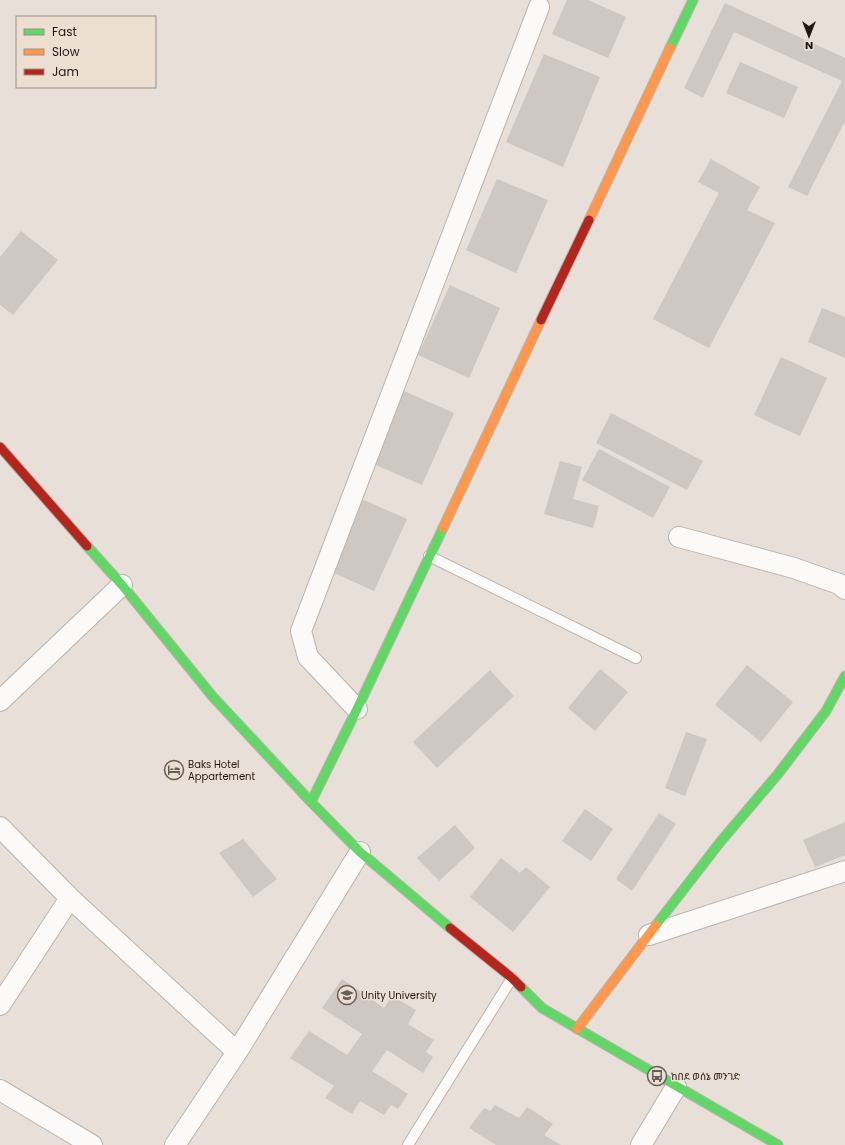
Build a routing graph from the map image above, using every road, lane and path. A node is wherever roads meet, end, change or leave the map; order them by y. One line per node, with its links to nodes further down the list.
1 (693, 0): 5 (street)
2 (539, 6): 11 (street)
3 (0, 447): 6 (street)
4 (679, 537): 7 (street)
5 (429, 556): 8 (lane); 11 (street)
6 (122, 585): 10 (street); 12 (street)
7 (845, 589)
8 (636, 658)
9 (845, 676): 17 (street)
10 (0, 701)
11 (357, 709): 12 (street)
12 (311, 802): 14 (street)
13 (0, 827): 16 (street)
14 (360, 852): 18 (street); 21 (street)
15 (845, 872): 17 (street)
16 (70, 898): 19 (street); 21 (street)
17 (649, 935): 20 (street)
18 (512, 978): 20 (street); 26 (lane)
19 (0, 1005)
20 (577, 1029): 22 (street)
21 (236, 1052): 25 (street)
22 (676, 1087): 27 (street); 28 (street)
23 (0, 1090): 24 (street)
24 (92, 1145)
25 (175, 1145)
26 (408, 1145)
27 (641, 1145)
28 (778, 1145)

